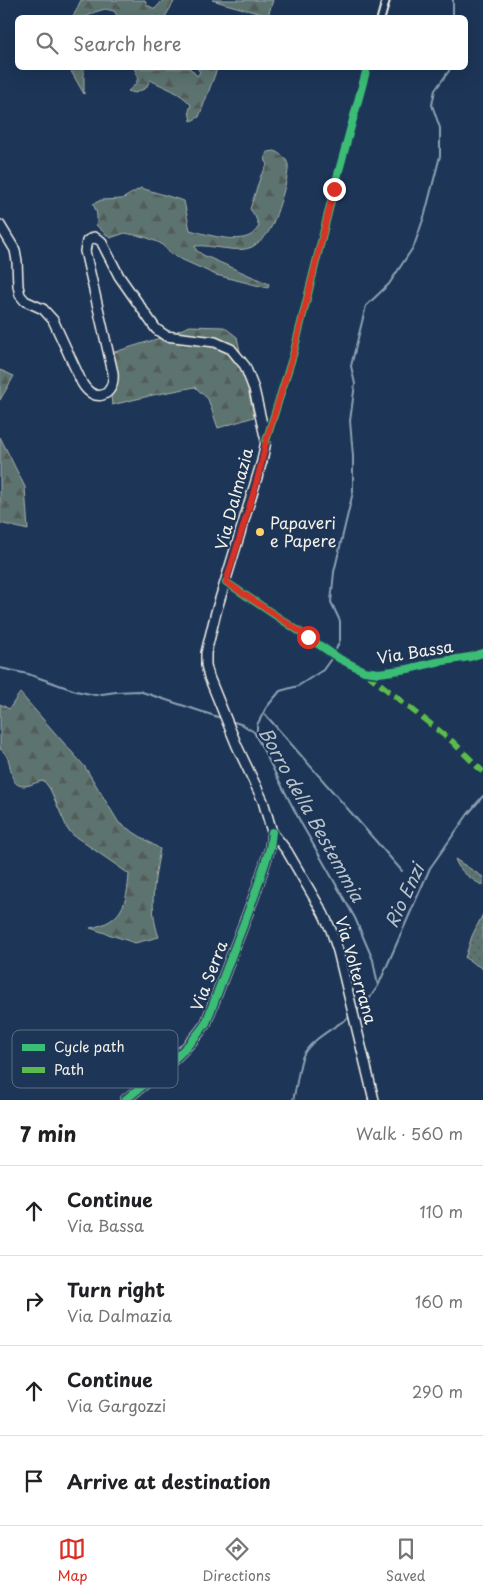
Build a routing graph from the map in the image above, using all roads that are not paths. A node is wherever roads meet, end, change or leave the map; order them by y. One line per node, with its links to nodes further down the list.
1 (386, 0): 2 (street)
2 (382, 15)
3 (366, 70): 5 (street)
4 (0, 225): 5 (main road, Via Dalmazia)
5 (266, 441): 6 (main road, Via Dalmazia)
6 (226, 582): 7 (street, Via Bassa); 8 (main road, Via Dalmazia)
7 (483, 653)
8 (272, 832): 9 (main road, Via Serra); 12 (main road, Via Volterrana)
9 (178, 1055)
10 (139, 1088): 11 (main road, Via Serra)
11 (125, 1100)
12 (374, 1100)

